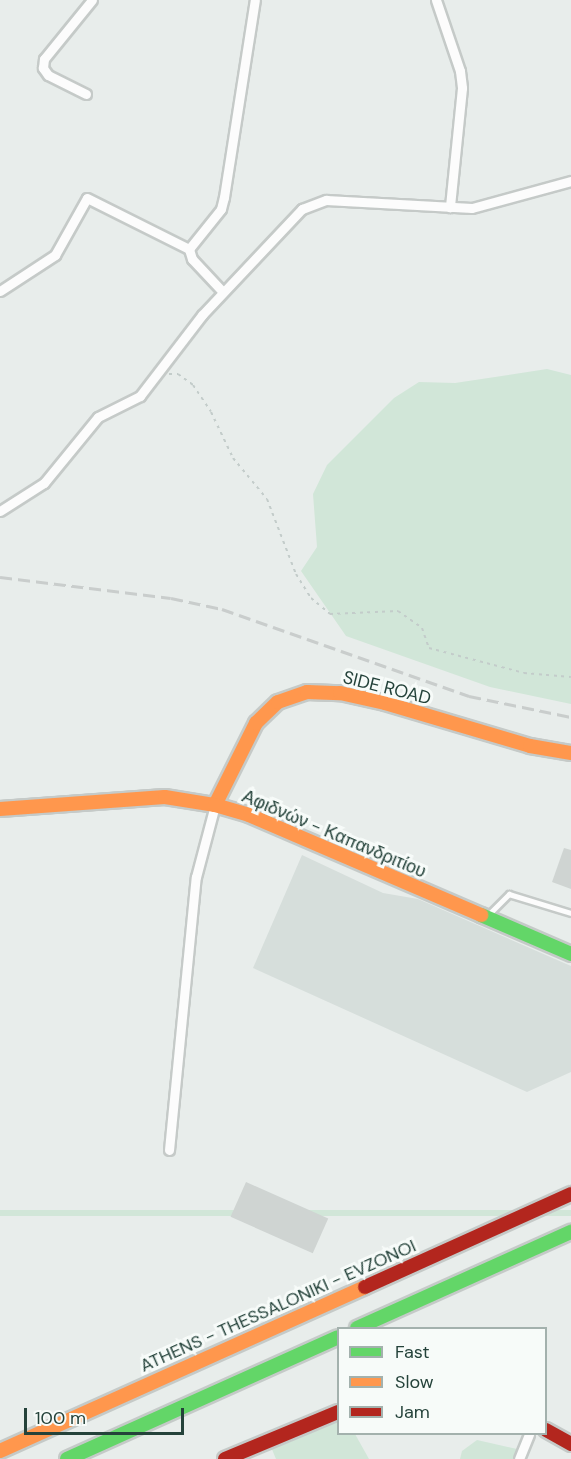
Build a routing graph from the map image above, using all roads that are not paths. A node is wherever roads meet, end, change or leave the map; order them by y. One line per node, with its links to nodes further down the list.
1 (92, 0): 4 (street)
2 (255, 0): 7 (street)
3 (436, 0): 6 (street)
4 (86, 94)
5 (571, 181): 6 (street)
6 (450, 207): 9 (street)
7 (189, 249): 8 (street); 9 (street)
8 (0, 291)
9 (223, 291): 10 (street)
10 (0, 511)
11 (571, 753): 12 (main road, SIDE ROAD)
12 (215, 805): 13 (main road, Αφιδνών - Καπανδριτίου); 15 (main road, Αφιδνών - Καπανδριτίου); 17 (street)
13 (0, 809)
14 (571, 913): 15 (lane)
15 (485, 918): 16 (main road, Αφιδνών - Καπανδριτίου)
16 (571, 954)
17 (169, 1150)
18 (568, 1195): 26 (main road, ATHENS - THESSALONIKI - EVZONOI)
19 (571, 1232): 20 (main road)
20 (361, 1327)
21 (337, 1338): 27 (main road)
22 (337, 1413): 28 (main road)
23 (547, 1431): 25 (main road)
24 (529, 1435): 29 (street)
25 (571, 1444)
26 (0, 1451)
27 (67, 1459)
28 (225, 1459)
29 (519, 1459)

